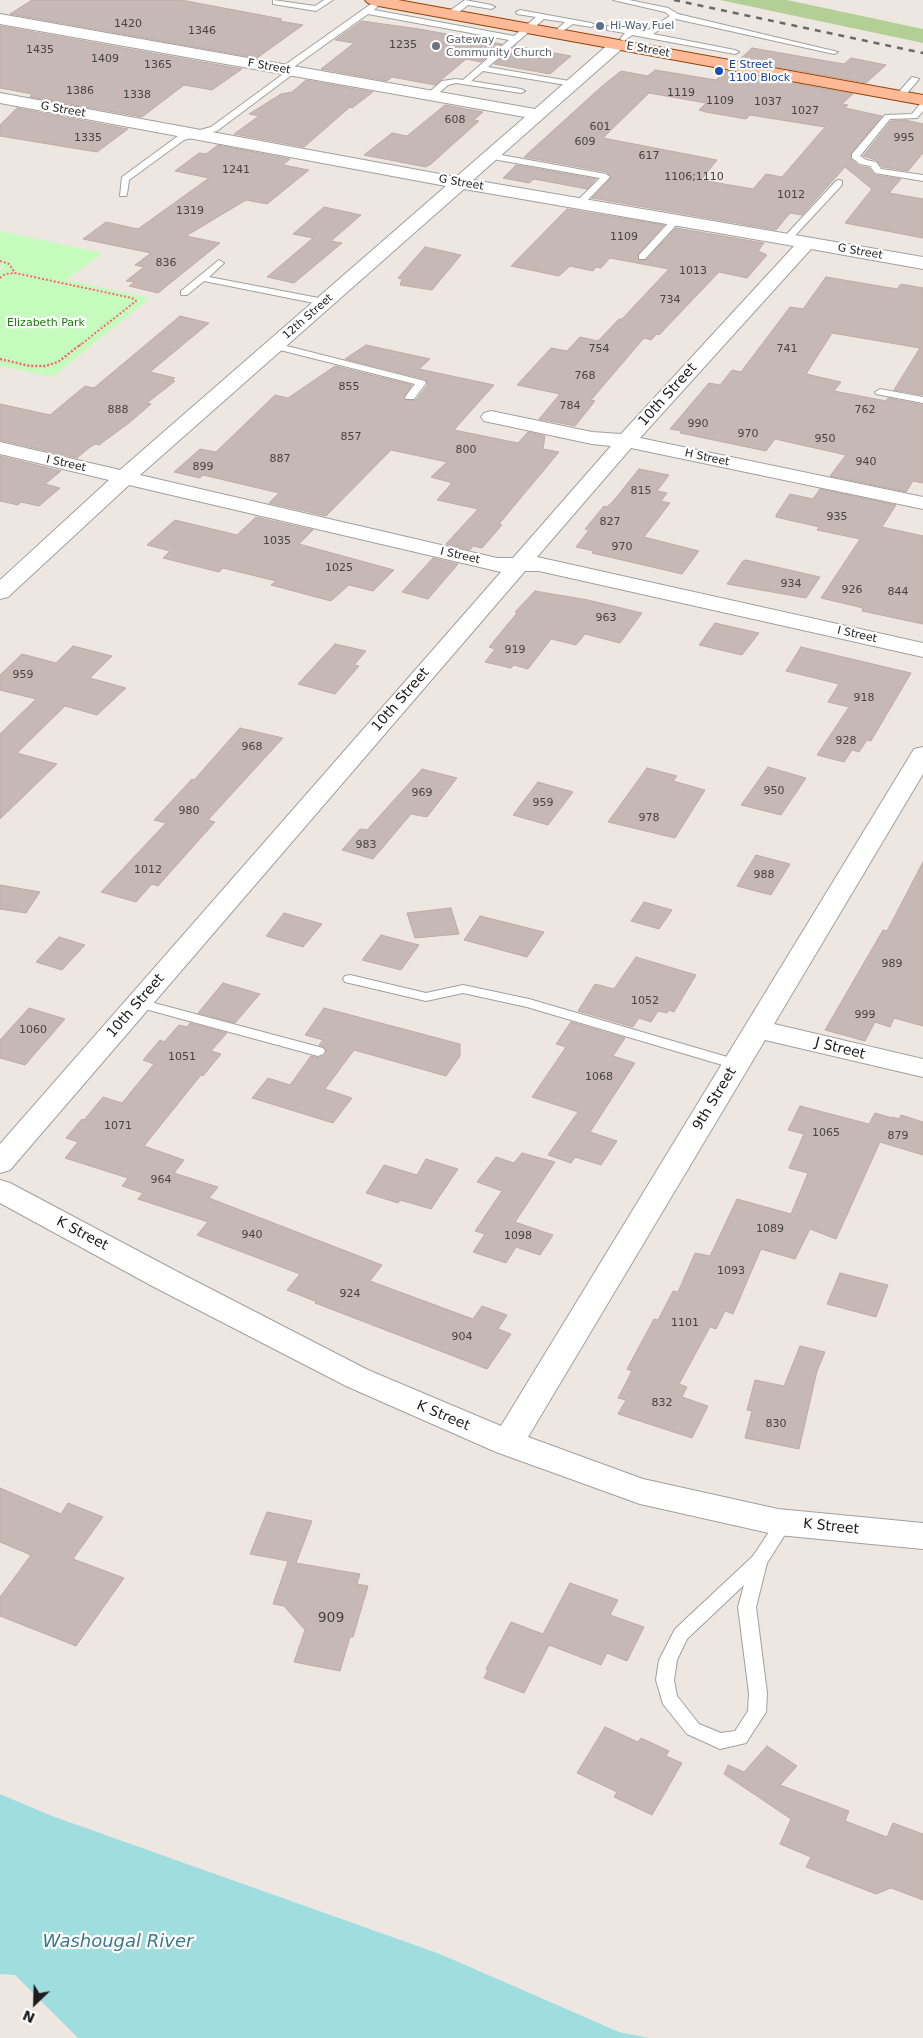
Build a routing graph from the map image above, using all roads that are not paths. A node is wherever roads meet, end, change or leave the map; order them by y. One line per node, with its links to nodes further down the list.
1 (329, 0): 4 (lane)
2 (617, 0): 10 (lane)
3 (464, 1): 6 (lane); 8 (lane)
4 (276, 2)
5 (374, 4): 8 (main road, E Street); 16 (lane); 23 (lane)
6 (492, 7)
7 (520, 12): 9 (lane)
8 (451, 14): 16 (main road, E Street)
9 (542, 16): 12 (lane); 16 (lane)
10 (675, 16): 18 (lane); 21 (lane)
11 (0, 19): 23 (street, F Street)
12 (571, 21): 13 (lane); 17 (lane)
13 (591, 25)
14 (610, 28): 15 (lane)
15 (630, 32): 18 (lane); 19 (lane)
16 (522, 33): 17 (main road, E Street); 22 (lane)
17 (557, 33): 19 (main road, E Street)
18 (646, 35): 20 (lane)
19 (618, 44): 26 (street, 12th Street); 29 (main road, E Street)
20 (735, 52)
21 (834, 52)
22 (481, 68): 25 (lane); 26 (lane)
23 (289, 70): 28 (street, F Street); 34 (lane)
24 (915, 79): 29 (lane)
25 (466, 81): 27 (lane); 28 (lane)
26 (572, 84): 33 (street, 12th Street)
27 (521, 91)
28 (431, 95): 33 (street, F Street)
29 (900, 96): 31 (main road, E Street)
30 (0, 98): 34 (street, G Street)
31 (923, 100)
32 (923, 106): 36 (lane)
33 (537, 114): 35 (street, 12th Street)
34 (196, 134): 37 (street, G Street); 39 (lane)
35 (490, 156): 37 (street, 12th Street); 40 (lane)
36 (923, 178)
37 (460, 183): 40 (street, G Street); 48 (street, 12th Street)
38 (839, 183): 42 (lane, 10th Street)
39 (123, 194)
40 (580, 203): 41 (street, G Street)
41 (676, 220): 42 (street, G Street); 43 (lane)
42 (797, 240): 44 (street, G Street); 54 (street, 10th Street)
43 (642, 257)
44 (923, 263)
45 (219, 264): 46 (lane)
46 (202, 278): 47 (lane); 48 (lane)
47 (184, 293)
48 (324, 302): 49 (street, 12th Street)
49 (275, 346): 51 (lane); 56 (street, 12th Street)
50 (880, 392): 52 (lane)
51 (410, 397)
52 (923, 400)
53 (491, 417): 54 (street, H Street)
54 (626, 442): 57 (street, H Street); 58 (street, 10th Street)
55 (0, 448): 56 (street, I Street)
56 (125, 477): 58 (street, I Street); 59 (street, 12th Street)
57 (923, 503)
58 (520, 564): 60 (street, I Street); 63 (street, 10th Street)
59 (0, 592)
60 (923, 650)
61 (923, 754): 64 (street, 9th Street)
62 (350, 979): 66 (lane)
63 (139, 1003): 65 (lane); 68 (street, 10th Street)
64 (757, 1029): 66 (street, 9th Street); 67 (street, J Street)
65 (318, 1051)
66 (736, 1064): 70 (street, 9th Street)
67 (923, 1068)
68 (0, 1163)
69 (0, 1190): 70 (street, K Street)
70 (508, 1444): 71 (street, K Street)
71 (785, 1522): 72 (street, K Street); 73 (lane)
72 (923, 1536)
73 (759, 1561): 73 (lane)

